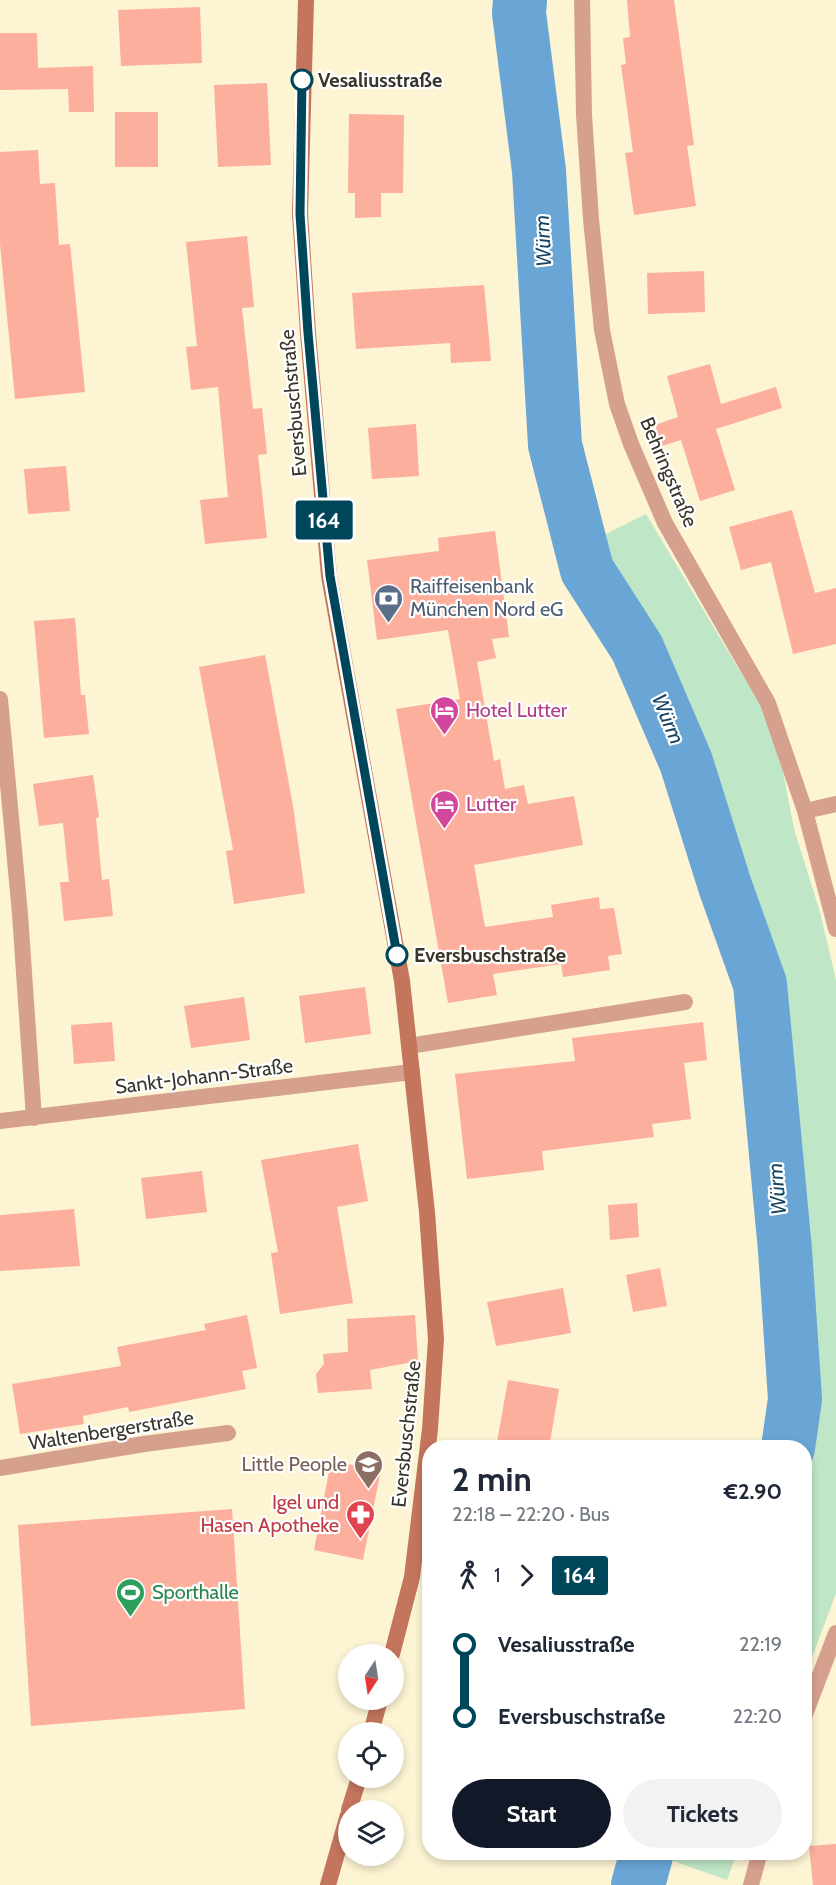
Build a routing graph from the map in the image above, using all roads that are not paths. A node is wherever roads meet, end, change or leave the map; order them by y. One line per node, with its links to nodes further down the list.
1 (306, 0): 8 (main road, Eversbuschstraße)
2 (582, 0): 5 (street, Behringstraße)
3 (0, 699): 10 (street)
4 (836, 804): 5 (street)
5 (805, 811): 6 (street, Behringstraße)
6 (836, 929)
7 (685, 1002): 8 (street)
8 (409, 1046): 9 (main road, Eversbuschstraße)
9 (412, 1072): 10 (street, Sankt-Johann-Straße); 13 (main road, Eversbuschstraße)
10 (34, 1118): 11 (street, Sankt-Johann-Straße)
11 (0, 1121)
12 (228, 1434): 14 (street, Waltenbergerstraße)
13 (429, 1440)
14 (0, 1468)
15 (422, 1495): 17 (main road, Eversbuschstraße)
16 (836, 1633): 18 (street)
17 (395, 1644)
18 (812, 1696)
19 (338, 1850): 21 (main road)
20 (758, 1860): 22 (street)
21 (328, 1885)
22 (751, 1885)

